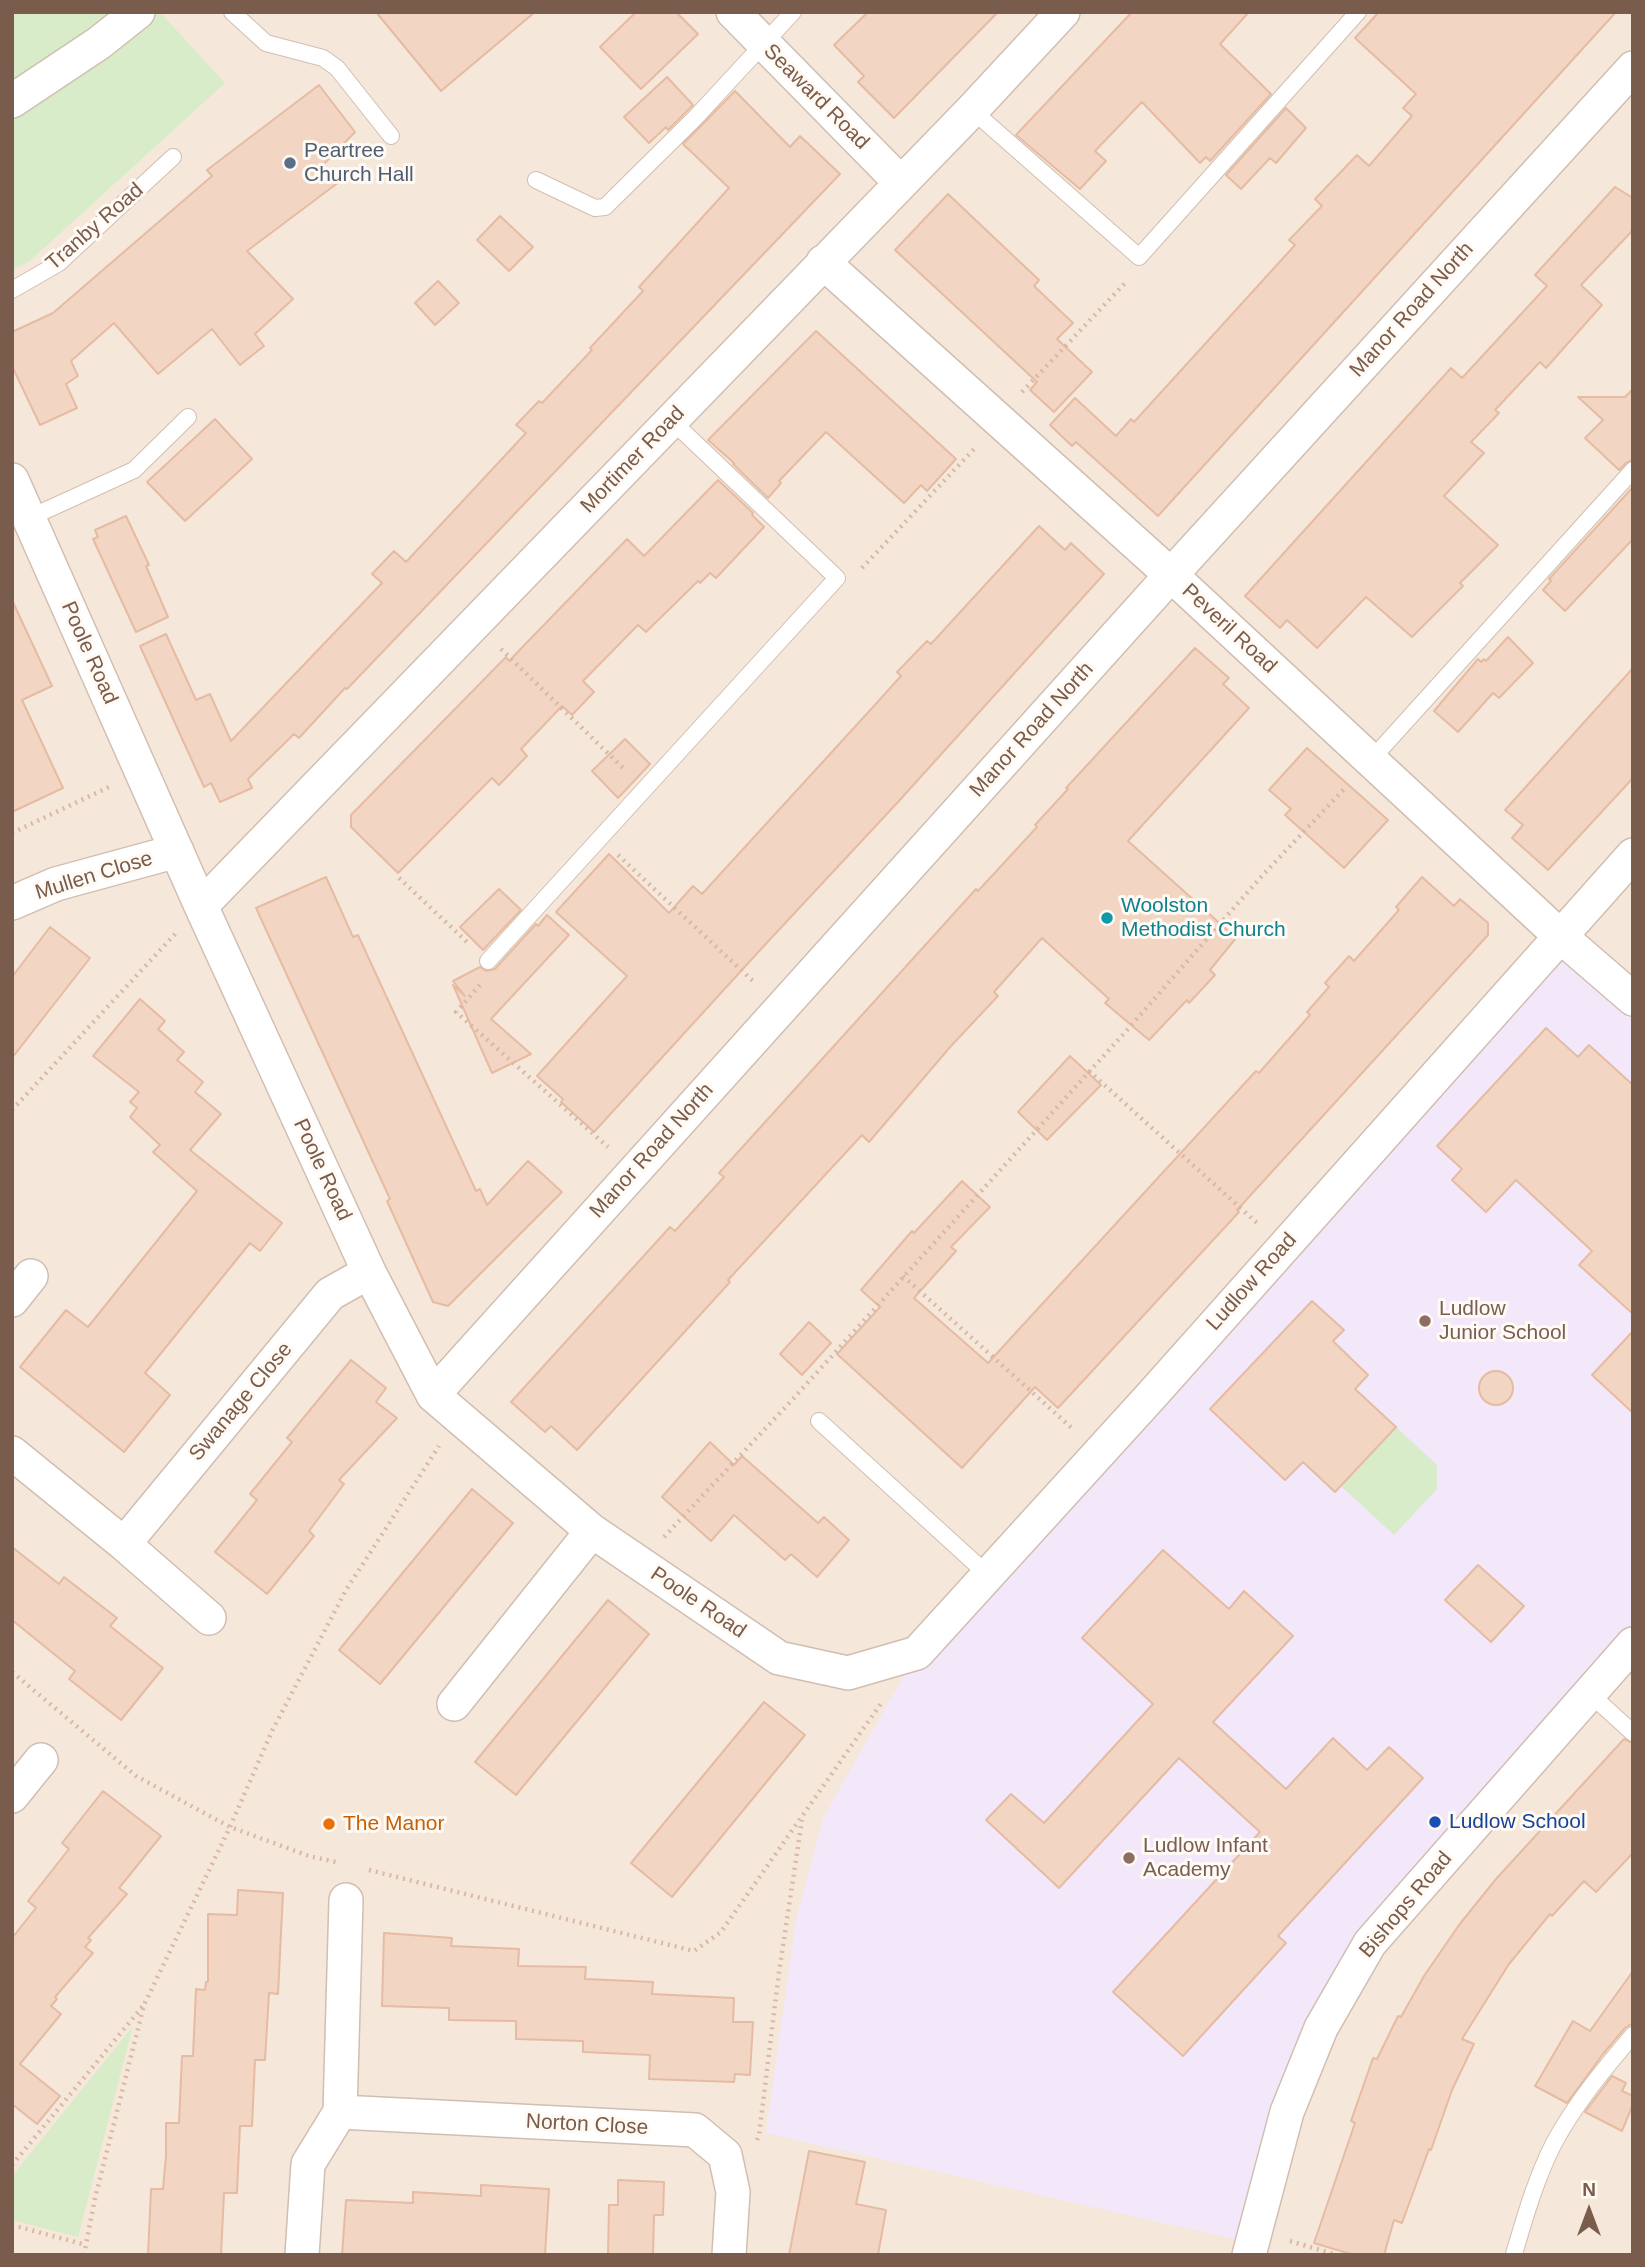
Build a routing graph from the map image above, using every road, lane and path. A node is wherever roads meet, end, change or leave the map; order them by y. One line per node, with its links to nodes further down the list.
1 (138, 12): 9 (street)
2 (232, 12): 11 (lane)
3 (733, 12): 7 (street, Seaward Road)
4 (793, 12): 7 (lane)
5 (1063, 12): 10 (street, Mortimer Road)
6 (1358, 12): 15 (lane)
7 (762, 43): 13 (lane); 14 (street, Seaward Road)
8 (1633, 68): 24 (street, Manor Road North)
9 (12, 101)
10 (972, 110): 14 (street, Mortimer Road); 15 (lane)
11 (391, 136)
12 (173, 157): 17 (lane, Tranby Road)
13 (536, 180)
14 (900, 182): 16 (street, Mortimer Road)
15 (1139, 257): 20 (path)
16 (823, 262): 19 (street, Mortimer Road); 20 (street, Peveril Road)
17 (12, 290)
18 (188, 418): 23 (lane)
19 (671, 420): 25 (lane); 26 (street, Mortimer Road)
20 (998, 420): 24 (street, Peveril Road); 25 (path)
21 (1633, 470): 27 (lane)
22 (12, 480): 23 (street, Poole Road)
23 (29, 518): 28 (street, Poole Road)
24 (1171, 575): 27 (street, Peveril Road); 40 (street, Manor Road North)
25 (837, 578): 29 (lane)
26 (475, 624): 29 (path); 36 (street, Mortimer Road)
27 (1370, 761): 37 (street, Peveril Road); 41 (path)
28 (141, 771): 30 (path); 32 (street, Poole Road)
29 (645, 790): 31 (lane)
30 (12, 833)
31 (600, 838): 38 (lane); 40 (path)
32 (177, 851): 35 (street, Mullen Close); 36 (street, Poole Road)
33 (1633, 855): 37 (street, Ludlow Road)
34 (399, 878): 38 (path)
35 (12, 903)
36 (201, 906): 42 (path); 45 (street, Poole Road)
37 (1559, 935): 39 (street, Peveril Road); 44 (street, Ludlow Road)
38 (488, 961): 43 (path)
39 (1633, 999)
40 (781, 1008): 43 (street, Manor Road North)
41 (1089, 1070): 44 (path); 46 (path)
42 (12, 1110)
43 (635, 1171): 47 (street, Manor Road North)
44 (1283, 1246): 50 (street, Ludlow Road)
45 (369, 1272): 47 (street, Poole Road); 53 (street, Swanage Close)
46 (903, 1276): 50 (path); 54 (path)
47 (433, 1395): 48 (street, Poole Road)
48 (458, 1416): 52 (street, Poole Road); 67 (path)
49 (819, 1422): 55 (lane)
50 (1099, 1453): 55 (street, Ludlow Road)
51 (12, 1454): 53 (street)
52 (592, 1531): 54 (street, Poole Road); 62 (street)
53 (124, 1544): 56 (street)
54 (640, 1563): 59 (street, Poole Road)
55 (988, 1575): 59 (street, Ludlow Road)
56 (209, 1618)
57 (1633, 1644): 60 (street, Bishops Road)
58 (12, 1672): 67 (path)
59 (848, 1673)
60 (1590, 1693): 63 (lane); 78 (street, Bishops Road)
61 (885, 1698): 66 (path)
62 (454, 1704)
63 (1633, 1733)
64 (41, 1760): 65 (street)
65 (12, 1796)
66 (803, 1819): 69 (path); 76 (path)
67 (230, 1827): 68 (path); 71 (path)
68 (349, 1866)
69 (362, 1869)
70 (346, 1900): 74 (street)
71 (144, 2005): 75 (path); 79 (path)
72 (1633, 2035): 73 (lane)
73 (1626, 2055): 80 (lane)
74 (340, 2112): 76 (street, Norton Close); 82 (street)
75 (12, 2165)
76 (733, 2192): 83 (street, Norton Close)
77 (12, 2225): 79 (path)
78 (1252, 2243): 84 (path)
79 (86, 2245): 81 (path)
80 (1514, 2254)
81 (84, 2255)
82 (302, 2255)
83 (729, 2255)
84 (1337, 2255)

